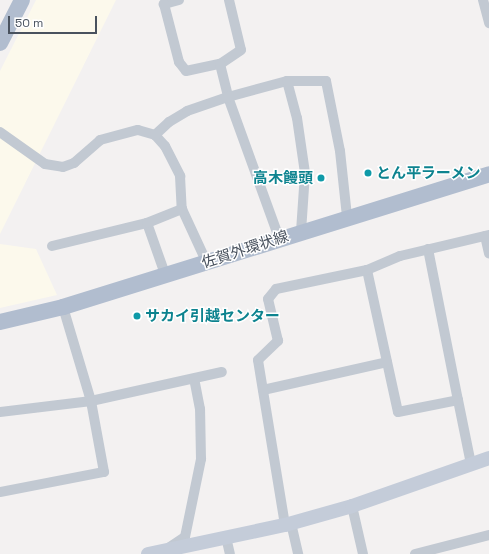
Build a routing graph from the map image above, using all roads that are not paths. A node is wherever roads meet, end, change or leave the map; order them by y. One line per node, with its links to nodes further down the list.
1 (22, 0): 6 (main road)
2 (179, 0): 7 (street)
3 (229, 0): 7 (street)
4 (483, 0): 5 (street)
5 (489, 22)
6 (0, 43)
7 (220, 64): 9 (street)
8 (287, 81): 9 (street); 14 (street); 16 (street)
9 (228, 97): 11 (street); 18 (street)
10 (0, 132): 11 (street)
11 (155, 135): 13 (street)
12 (489, 174): 14 (main road, 佐賀外環状線)
13 (182, 209): 15 (street); 22 (street)
14 (347, 216): 16 (main road, 佐賀外環状線)
15 (147, 223): 19 (street); 24 (street)
16 (301, 231): 18 (main road, 佐賀外環状線)
17 (487, 235): 20 (street); 21 (street)
18 (279, 238): 22 (main road, 佐賀外環状線)
19 (52, 246)
20 (428, 249): 23 (street); 31 (street)
21 (489, 254)
22 (206, 261): 24 (main road, 佐賀外環状線)
23 (367, 270): 27 (street); 30 (street)
24 (164, 274): 25 (main road, 佐賀外環状線)
25 (63, 307): 26 (main road, 佐賀外環状線); 32 (street)
26 (0, 322)
27 (387, 362): 30 (street); 31 (street)
28 (222, 372): 29 (street)
29 (194, 379): 32 (street); 41 (street)
30 (263, 390): 38 (street)
31 (458, 400): 35 (street)
32 (90, 401): 33 (street); 36 (street)
33 (0, 412)
34 (489, 458): 35 (street)
35 (471, 464): 37 (street)
36 (0, 492)
37 (352, 506): 38 (street); 45 (street)
38 (288, 524): 40 (street); 44 (street)
39 (489, 535): 46 (street)
40 (226, 537): 41 (street); 43 (street)
41 (166, 552): 42 (street)
42 (148, 554)
43 (230, 554)
44 (298, 554)
45 (363, 554)
46 (415, 554)

